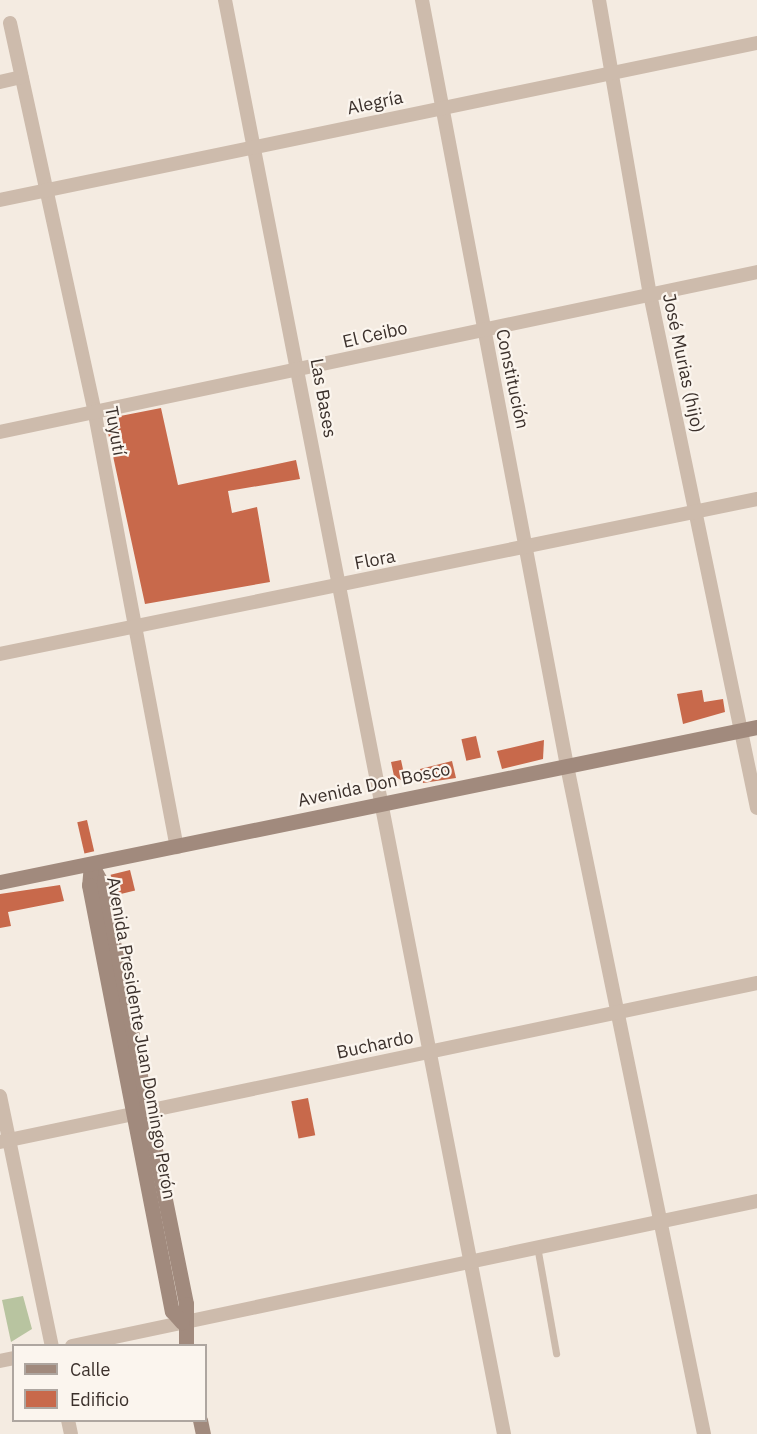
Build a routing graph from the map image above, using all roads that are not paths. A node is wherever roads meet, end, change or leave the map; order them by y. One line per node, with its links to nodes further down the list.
1 (225, 0): 10 (street, Las Bases)
2 (422, 0): 9 (street, Constitución)
3 (599, 0): 6 (street, José Murias (hijo))
4 (10, 23): 7 (street, Tuyutí)
5 (757, 43): 6 (street, Alegría)
6 (613, 75): 9 (street, Alegría); 14 (street, José Murias (hijo))
7 (21, 77): 8 (street); 11 (street, Tuyutí)
8 (0, 82)
9 (443, 107): 10 (street, Alegría); 15 (street, Constitución)
10 (252, 146): 11 (street, Alegría); 16 (street, Las Bases)
11 (48, 189): 12 (street, Alegría); 17 (street, Tuyutí)
12 (0, 200)
13 (757, 273): 14 (street, El Ceibo)
14 (650, 294): 15 (street, El Ceibo); 20 (street, José Murias (hijo))
15 (483, 329): 16 (street, El Ceibo); 21 (street, Constitución)
16 (300, 370): 17 (street, El Ceibo); 22 (street, Las Bases)
17 (93, 410): 18 (street, El Ceibo); 23 (street, Tuyutí)
18 (0, 432)
19 (757, 499): 20 (street, Flora)
20 (695, 513): 21 (street, Flora); 26 (street, José Murias (hijo))
21 (528, 548): 22 (street, Flora); 27 (street, Constitución)
22 (337, 586): 23 (street, Flora); 28 (street, Las Bases)
23 (132, 628): 24 (street, Flora); 30 (street, Tuyutí)
24 (0, 654)
25 (757, 728): 26 (main road, Avenida Don Bosco)
26 (741, 731): 27 (main road, Avenida Don Bosco); 29 (street, José Murias (hijo))
27 (567, 766): 28 (main road, Avenida Don Bosco); 34 (street, Constitución)
28 (380, 803): 30 (main road, Avenida Don Bosco); 35 (street, Las Bases)
29 (757, 808)
30 (177, 847): 31 (main road, Avenida Don Bosco)
31 (91, 864): 32 (main road, Avenida Don Bosco); 37 (main road, Avenida Presidente Juan Domingo Perón)
32 (0, 882)
33 (757, 983): 34 (street, Buchardo)
34 (621, 1011): 35 (street, Buchardo); 40 (street, Constitución)
35 (429, 1053): 37 (street, Buchardo); 42 (street, Las Bases)
36 (0, 1096): 38 (street)
37 (140, 1112): 38 (street, Buchardo); 43 (main road, Avenida Presidente Juan Domingo Perón)
38 (5, 1141): 44 (street)
39 (757, 1201): 40 (street)
40 (661, 1220): 41 (street); 49 (street, Constitución)
41 (537, 1246): 42 (street); 47 (lane)
42 (468, 1261): 43 (street); 48 (street, Las Bases)
43 (182, 1322): 45 (street); 46 (main road, Avenida Presidente Juan Domingo Perón)
44 (52, 1344)
45 (81, 1344)
46 (186, 1344)
47 (556, 1353)
48 (504, 1434)
49 (704, 1434)

